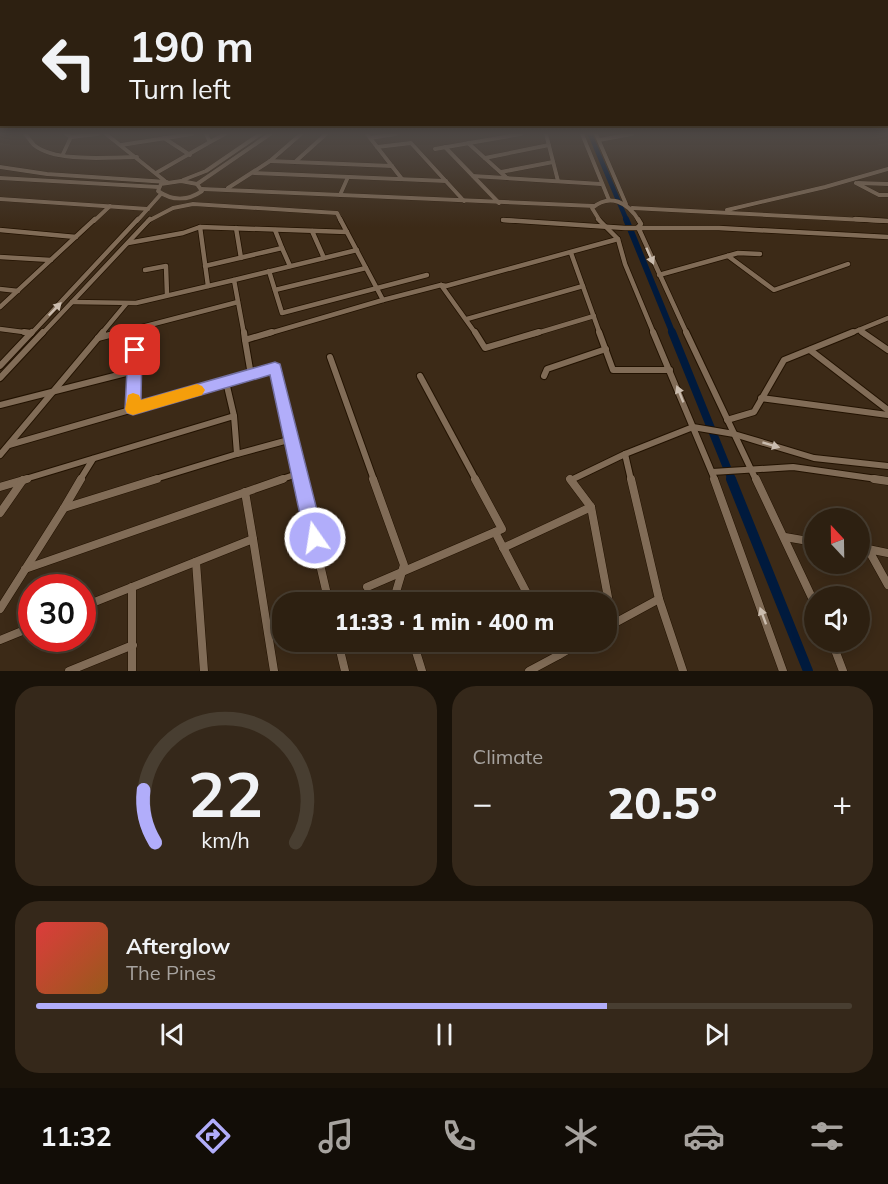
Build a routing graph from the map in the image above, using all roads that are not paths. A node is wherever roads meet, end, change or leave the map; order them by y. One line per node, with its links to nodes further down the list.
1 (147, 165): 19 (street)
2 (171, 165): 19 (street)
3 (214, 165): 25 (street)
4 (224, 165): 29 (street)
5 (264, 165): 17 (street)
6 (376, 165): 14 (street)
7 (432, 165): 26 (street)
8 (463, 165): 20 (street)
9 (493, 165): 18 (street)
10 (536, 165): 18 (street)
11 (554, 165): 27 (street)
12 (594, 165): 30 (street)
13 (610, 165): 43 (street)
14 (392, 166): 24 (street)
15 (0, 168): 28 (street)
16 (888, 169): 49 (street)
17 (254, 172): 21 (street); 34 (street)
18 (501, 172): 23 (street)
19 (156, 173): 28 (street)
20 (473, 176): 23 (street); 42 (street)
21 (348, 177): 24 (street); 36 (street)
22 (0, 178): 32 (street)
23 (508, 178): 27 (street)
24 (402, 179): 26 (street)
25 (182, 181): 28 (street); 29 (street)
26 (446, 181): 41 (street)
27 (558, 181): 30 (street)
28 (166, 182): 32 (street)
29 (197, 184): 33 (street)
30 (601, 184): 40 (street)
31 (888, 184): 38 (street)
32 (158, 187): 35 (street)
33 (202, 189): 34 (street); 37 (street)
34 (227, 189): 36 (street)
35 (161, 194): 37 (street); 48 (street)
36 (340, 195): 41 (street)
37 (191, 197): 44 (street)
38 (888, 197)
39 (0, 199): 46 (street)
40 (609, 200): 43 (street); 45 (street)
41 (464, 201): 42 (street)
42 (499, 203): 45 (street)
43 (626, 204): 47 (street)
44 (205, 205): 59 (street); 63 (street)
45 (594, 206): 53 (street)
46 (110, 207): 48 (street); 60 (street)
47 (632, 208): 51 (street); 54 (street)
48 (148, 209): 101 (street, one-way to 48)
49 (727, 210)
50 (503, 220): 53 (street)
51 (888, 221)
52 (200, 227): 55 (street); 63 (street); 74 (street)
53 (608, 227): 54 (street); 62 (street)
54 (638, 227): 61 (street); 80 (street, one-way to 80)
55 (236, 228): 57 (street); 70 (street)
56 (0, 230): 60 (street)
57 (275, 230): 58 (street); 64 (street)
58 (312, 231): 59 (street); 71 (street)
59 (347, 232): 65 (street)
60 (76, 237): 72 (street)
61 (888, 237)
62 (618, 239): 66 (street); 109 (street)
63 (127, 244): 91 (street)
64 (282, 248): 70 (street); 75 (street)
65 (357, 250): 71 (street); 76 (street)
66 (571, 253): 82 (street); 84 (street)
67 (760, 254): 68 (street)
68 (728, 256): 73 (street); 80 (street)
69 (0, 257): 72 (street)
70 (241, 258): 74 (street)
71 (324, 258): 75 (street)
72 (51, 260): 87 (street)
73 (848, 264)
74 (205, 266): 83 (street)
75 (290, 266): 78 (street)
76 (366, 268): 85 (street); 88 (street)
77 (146, 270): 89 (street)
78 (269, 271): 81 (street); 88 (street)
79 (427, 275): 85 (street)
80 (659, 275): 123 (street)
81 (234, 280): 83 (street); 92 (street)
82 (441, 285): 90 (street); 97 (street)
83 (208, 286): 89 (street)
84 (583, 286): 95 (street); 97 (street)
85 (378, 288): 88 (street); 90 (street)
86 (0, 289): 87 (street)
87 (18, 291): 94 (street)
88 (275, 291)
89 (167, 295): 93 (street)
90 (383, 300): 103 (street)
91 (72, 302): 93 (street); 114 (street)
92 (238, 302): 99 (street); 103 (street)
93 (126, 304): 102 (street)
94 (0, 307)
95 (594, 315): 97 (street); 104 (street)
96 (888, 318): 100 (street)
97 (467, 319)
98 (0, 328): 101 (street)
99 (135, 329): 102 (street); 110 (street)
100 (859, 330): 105 (street); 106 (street)
101 (31, 333): 108 (street)
102 (97, 339): 116 (street)
103 (245, 340): 111 (street)
104 (606, 349): 109 (street); 113 (street)
105 (810, 350): 117 (street); 120 (street)
106 (888, 350)
107 (330, 357): 153 (street)
108 (0, 366)
109 (670, 370): 124 (street, one-way to 109)
110 (134, 371): 116 (street); 119 (street)
111 (250, 375): 115 (street); 126 (street)
112 (420, 376): 143 (street)
113 (544, 376)
114 (0, 378)
115 (226, 382): 119 (street); 122 (street)
116 (53, 392): 118 (street); 127 (street)
117 (761, 398): 121 (street); 123 (street)
118 (0, 405)
119 (133, 409): 127 (street)
120 (888, 410)
121 (888, 415)
122 (234, 416): 128 (street); 131 (street)
123 (727, 420): 125 (street)
124 (693, 427): 125 (street); 129 (street); 134 (street)
125 (734, 434): 132 (street, one-way to 132); 133 (street)
126 (292, 439): 128 (street); 135 (street)
127 (9, 445): 130 (street)
128 (237, 454): 141 (street)
129 (626, 454): 140 (street); 162 (street)
130 (0, 455)
131 (93, 459): 136 (street); 141 (street)
132 (888, 466)
133 (750, 469): 134 (street); 137 (street); 144 (street)
134 (712, 472): 183 (street, one-way to 134)
135 (300, 473): 139 (street); 158 (street)
136 (23, 480): 138 (street); 142 (street)
137 (888, 481)
138 (0, 488)
139 (245, 492): 145 (street); 152 (street)
140 (591, 507): 147 (street); 161 (street)
141 (63, 508): 152 (street)
142 (0, 513)
143 (495, 532): 147 (street); 153 (street)
144 (785, 537): 146 (street); 155 (street)
145 (253, 539): 151 (street); 178 (street)
146 (804, 540)
147 (503, 548): 160 (street)
148 (870, 550): 149 (street)
149 (888, 553)
150 (870, 558): 154 (street)
151 (196, 562): 156 (street); 177 (street)
152 (25, 569): 164 (street)
153 (402, 572): 157 (street); 159 (street)
154 (888, 585)
155 (807, 586)
156 (132, 587): 163 (street); 168 (street)
157 (367, 587)
158 (327, 592)
159 (396, 592)
160 (526, 592)
161 (605, 592)
162 (659, 599): 165 (street); 182 (street)
163 (96, 601)
164 (0, 609)
165 (617, 622)
166 (18, 633): 167 (street)
167 (0, 640)
168 (133, 645): 175 (street); 176 (street)
169 (340, 652): 179 (street)
170 (415, 652): 180 (street)
171 (557, 652): 174 (street)
172 (564, 652): 174 (street)
173 (836, 652): 184 (street)
174 (559, 655): 181 (street)
175 (69, 671)
176 (132, 671)
177 (204, 671)
178 (273, 671)
179 (345, 671)
180 (422, 671)
181 (529, 671)
182 (682, 671)
183 (783, 671)
184 (843, 671)

